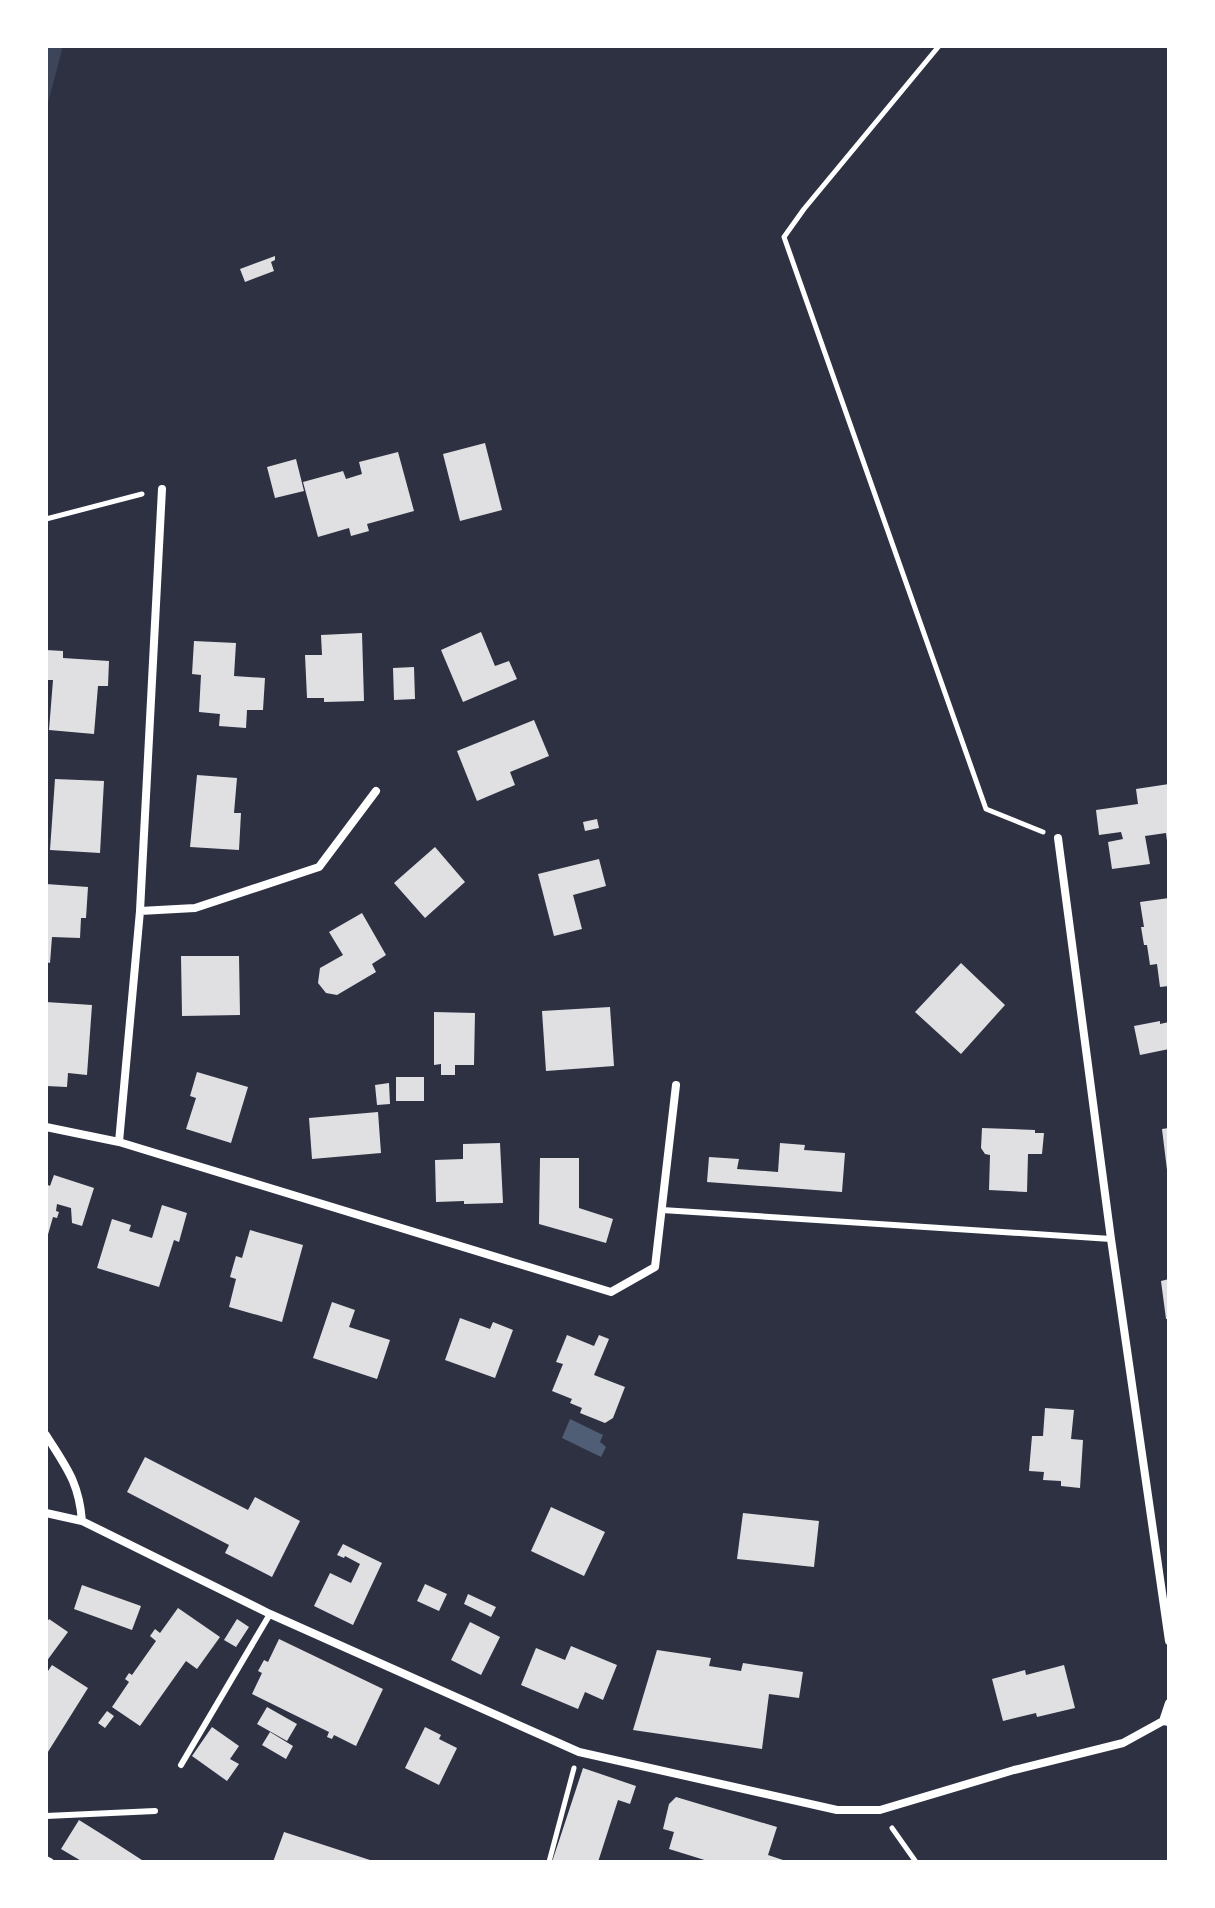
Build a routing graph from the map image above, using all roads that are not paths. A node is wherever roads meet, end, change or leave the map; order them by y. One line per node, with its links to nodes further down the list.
1 (162, 489): 4 (street)
2 (376, 791): 4 (street)
3 (1058, 838): 9 (street)
4 (140, 911): 7 (street)
5 (676, 1085): 8 (street)
6 (46, 1127): 7 (street)
7 (119, 1142): 8 (street)
8 (662, 1210): 9 (lane)
9 (1111, 1239): 14 (street)
10 (46, 1435): 12 (street)
11 (46, 1513): 12 (street)
12 (82, 1521): 13 (street)
13 (270, 1614): 16 (street); 17 (lane)
14 (1169, 1641)
15 (1169, 1703): 16 (street)
16 (1166, 1721)
17 (181, 1765)
18 (155, 1811): 19 (lane)
19 (46, 1816)

